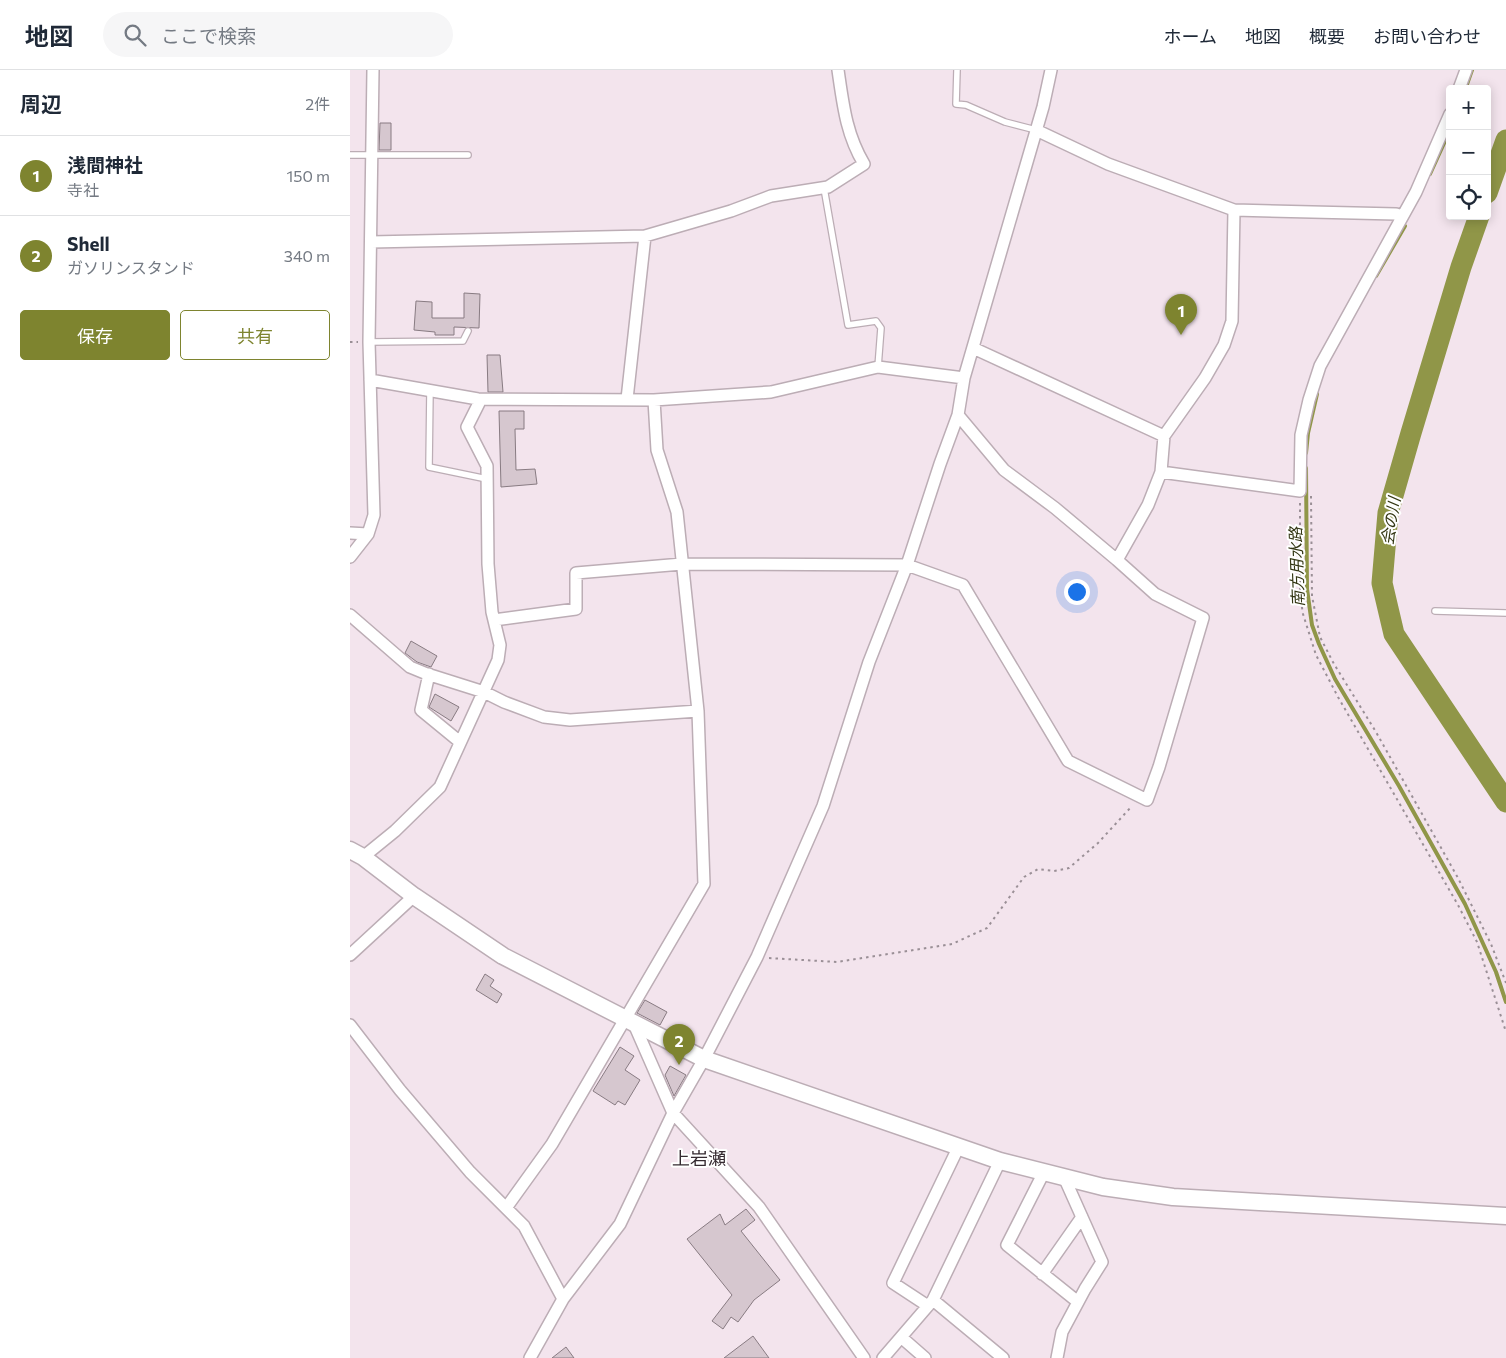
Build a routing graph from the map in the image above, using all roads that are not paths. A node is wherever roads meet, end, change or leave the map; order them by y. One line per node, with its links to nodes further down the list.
1 (372, 70): 11 (street)
2 (838, 70): 12 (street)
3 (957, 70): 8 (lane)
4 (1051, 70): 8 (street)
5 (1466, 70): 6 (street)
6 (1460, 85)
7 (1446, 124): 14 (street)
8 (1036, 130): 13 (street); 19 (street)
9 (468, 154): 11 (lane)
10 (350, 155): 11 (lane)
11 (371, 155): 16 (street)
12 (824, 188): 15 (street); 20 (lane)
13 (1234, 210): 14 (street); 28 (street)
14 (1402, 216): 29 (street)
15 (645, 236): 16 (street); 25 (street)
16 (371, 242): 18 (street)
17 (468, 331): 18 (lane)
18 (369, 342): 22 (street)
19 (973, 348): 21 (street); 28 (street)
20 (878, 367): 21 (street); 26 (street)
21 (964, 378): 27 (street)
22 (370, 380): 23 (street); 32 (street)
23 (430, 390): 24 (street); 30 (lane)
24 (478, 399): 25 (street); 30 (street)
25 (627, 400): 26 (street)
26 (654, 400): 35 (street)
27 (958, 415): 34 (street); 36 (street)
28 (1164, 436): 29 (street)
29 (1161, 472): 34 (street)
30 (487, 479): 40 (street)
31 (350, 533): 32 (street)
32 (368, 534): 33 (street)
33 (350, 557)
34 (1118, 560): 36 (street)
35 (682, 564): 36 (street); 40 (street); 43 (street)
36 (907, 565): 50 (street)
37 (1435, 611): 38 (lane)
38 (1506, 613)
39 (350, 615): 41 (street)
40 (494, 620): 42 (street)
41 (429, 674): 42 (street); 44 (street)
42 (484, 692): 43 (street); 44 (street)
43 (698, 711): 48 (street)
44 (460, 742): 45 (street)
45 (356, 853): 46 (street)
46 (414, 896): 47 (street); 48 (street)
47 (350, 955)
48 (630, 1022): 50 (street); 51 (street); 56 (street)
49 (350, 1025): 56 (street)
50 (704, 1059): 51 (street); 52 (street)
51 (673, 1114): 60 (street); 65 (street)
52 (959, 1146): 53 (street); 62 (street)
53 (1000, 1161): 54 (street); 62 (street)
54 (1044, 1172): 55 (street); 59 (street)
55 (1064, 1176): 57 (street); 58 (street)
56 (506, 1208): 60 (street)
57 (1506, 1216)
58 (1082, 1217): 59 (street); 61 (street)
59 (1042, 1274): 61 (street)
60 (563, 1299): 64 (street)
61 (1078, 1302): 69 (street)
62 (930, 1303): 63 (street); 68 (street)
63 (901, 1338): 66 (street); 67 (street)
64 (530, 1358)
65 (864, 1358)
66 (883, 1358)
67 (925, 1358)
68 (1003, 1358)
69 (1057, 1358)

